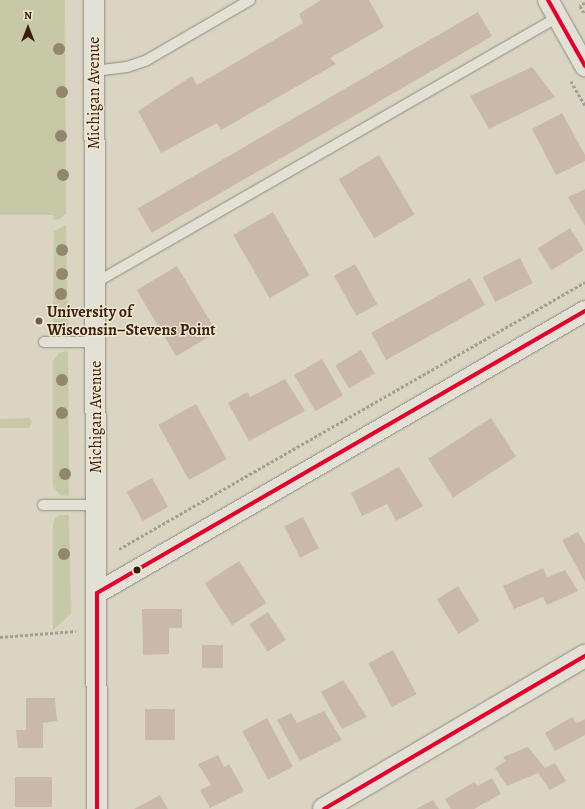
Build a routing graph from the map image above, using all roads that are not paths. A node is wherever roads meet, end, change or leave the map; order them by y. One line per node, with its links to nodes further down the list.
1 (94, 0): 5 (street, Michigan Avenue)
2 (250, 0): 5 (lane)
3 (553, 8): 4 (street); 6 (lane)
4 (585, 66)
5 (94, 71): 6 (street, Michigan Avenue)
6 (95, 283): 9 (street, Michigan Avenue)
7 (585, 311): 12 (street)
8 (44, 342): 9 (lane)
9 (95, 342): 11 (street, Michigan Avenue)
10 (43, 505): 11 (lane)
11 (96, 505): 12 (street, Michigan Avenue)
12 (97, 593): 14 (street, Michigan Avenue)
13 (585, 656): 15 (street)
14 (97, 809)
15 (324, 809)

